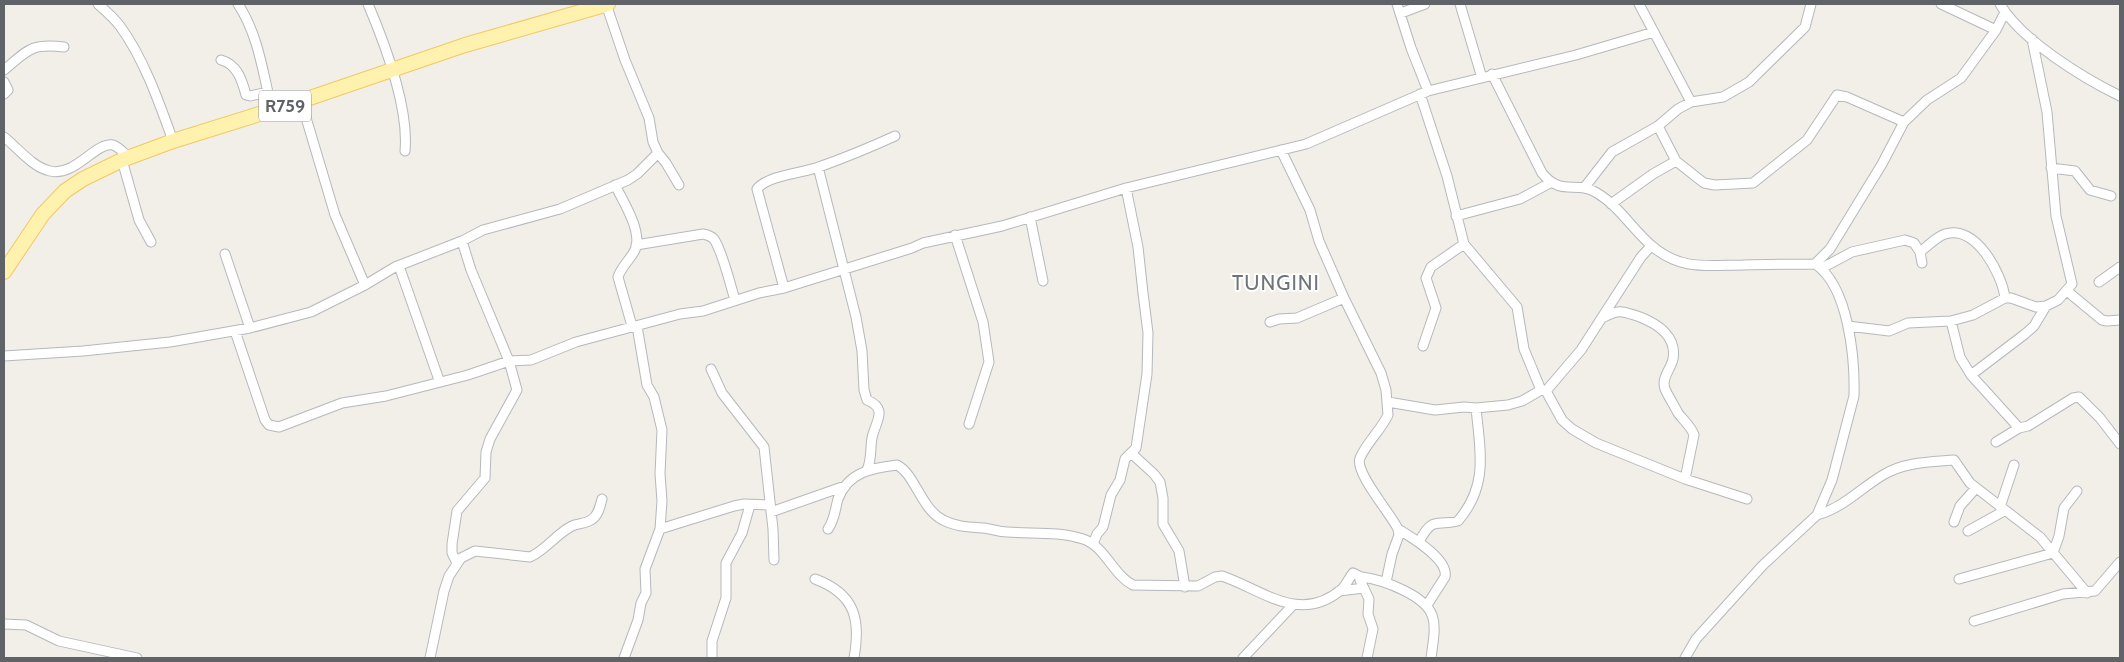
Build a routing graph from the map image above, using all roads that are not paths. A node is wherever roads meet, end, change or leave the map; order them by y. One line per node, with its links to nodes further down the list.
1 (98, 4): 35 (street)
2 (238, 4): 24 (street)
3 (368, 4): 20 (street)
4 (607, 4): 20 (main road, R759); 38 (street)
5 (1397, 4): 13 (street)
6 (1425, 4): 13 (street)
7 (1460, 4): 22 (street)
8 (1639, 4): 15 (street)
9 (1811, 4): 29 (street)
10 (1941, 4): 14 (street)
11 (2000, 4): 12 (street)
12 (2005, 12): 14 (street); 16 (street)
13 (1401, 13): 25 (street)
14 (1996, 30): 31 (street)
15 (1654, 32): 21 (street); 29 (street)
16 (2032, 39): 27 (street); 42 (street)
17 (64, 47): 19 (street)
18 (221, 60): 24 (street)
19 (4, 70)
20 (392, 70): 28 (main road, R759); 37 (street)
21 (1492, 74): 22 (street); 43 (street)
22 (1482, 78): 25 (street)
23 (4, 82): 26 (street)
24 (268, 92): 30 (street)
25 (1424, 92): 36 (street); 50 (street)
26 (4, 94)
27 (2120, 96)
28 (301, 101): 30 (main road, R759); 68 (street)
29 (1691, 102): 32 (street)
30 (272, 110): 35 (main road, R759)
31 (1904, 122): 40 (street); 62 (street)
32 (1658, 126): 40 (street); 47 (street)
33 (895, 136): 41 (street)
34 (4, 137): 39 (street)
35 (172, 141): 39 (main road, R759)
36 (1281, 150): 46 (street); 71 (street)
37 (405, 151)
38 (658, 153): 44 (street); 45 (street)
39 (125, 158): 54 (street); 65 (main road, R759)
40 (1676, 160): 49 (street)
41 (818, 167): 64 (street); 69 (street)
42 (2051, 168): 48 (street); 70 (street)
43 (1550, 183): 47 (street); 50 (street)
44 (615, 185): 53 (street); 56 (street)
45 (679, 185)
46 (1126, 188): 51 (street); 96 (street)
47 (1584, 188): 49 (street)
48 (2111, 196)
49 (1612, 204): 57 (street)
50 (1456, 216): 55 (street)
51 (1030, 217): 52 (street); 66 (street)
52 (955, 235): 64 (street); 92 (street)
53 (462, 241): 61 (street); 85 (street)
54 (151, 242)
55 (1464, 244): 83 (street); 89 (street)
56 (636, 245): 73 (street); 79 (street)
57 (1651, 246): 62 (street); 75 (street)
58 (1920, 252): 60 (street); 62 (street); 72 (street)
59 (225, 254): 81 (street)
60 (1922, 263)
61 (400, 266): 68 (street); 88 (street)
62 (1818, 266): 80 (street)
63 (2120, 267): 67 (street)
64 (843, 270): 69 (street); 98 (street)
65 (4, 272)
66 (1043, 281)
67 (2099, 282)
68 (365, 285): 81 (street)
69 (784, 288): 73 (street)
70 (2067, 291): 74 (street); 76 (street)
71 (1344, 298): 78 (street); 90 (street)
72 (2005, 298): 74 (street); 77 (street)
73 (735, 300): 79 (street)
74 (2046, 306): 87 (street)
75 (1604, 317): 89 (street); 99 (street)
76 (2120, 320)
77 (1951, 321): 80 (street); 87 (street)
78 (1270, 322)
79 (635, 326): 85 (street); 110 (street)
80 (1848, 326): 108 (street)
81 (250, 328): 82 (street)
82 (235, 331): 84 (street); 88 (street)
83 (1423, 346)
84 (4, 356)
85 (509, 361): 88 (street); 119 (street)
86 (711, 369): 106 (street)
87 (1971, 375): 93 (street)
88 (439, 380)
89 (1543, 390): 91 (street); 99 (street)
90 (1388, 402): 91 (street); 112 (street)
91 (1476, 408): 114 (street)
92 (969, 424)
93 (2019, 428): 94 (street); 95 (street)
94 (1996, 442)
95 (2120, 444)
96 (1130, 453): 115 (street); 124 (street)
97 (2014, 465): 107 (street)
98 (867, 470): 100 (street); 115 (street)
99 (1685, 479): 104 (street)
100 (845, 486): 106 (street); 111 (street)
101 (1976, 488): 107 (street); 108 (street); 109 (street)
102 (2077, 491): 116 (street)
103 (602, 499): 119 (street)
104 (1747, 499)
105 (750, 504): 106 (street); 110 (street); 135 (street)
106 (771, 508): 117 (street)
107 (2002, 509): 113 (street); 116 (street)
108 (1818, 515): 140 (street)
109 (1954, 522)
110 (660, 529): 134 (street)
111 (828, 529)
112 (1398, 529): 114 (street); 123 (street)
113 (1968, 531)
114 (1419, 542): 129 (street)
115 (1093, 544): 124 (street)
116 (2053, 553): 122 (street); 127 (street)
117 (774, 560)
118 (2120, 562): 127 (street)
119 (457, 563): 133 (street)
120 (1361, 577): 123 (street); 125 (street); 126 (street)
121 (815, 579): 136 (street)
122 (1959, 579)
123 (1386, 582): 129 (street)
124 (1185, 586): 128 (street)
125 (1364, 588): 126 (street); 138 (street)
126 (1339, 591): 128 (street)
127 (2087, 593): 130 (street)
128 (1293, 605): 137 (street)
129 (1427, 605): 139 (street)
130 (1974, 621)
131 (4, 624): 132 (street)
132 (137, 658)
133 (430, 658)
134 (624, 658)
135 (712, 658)
136 (854, 658)
137 (1243, 658)
138 (1366, 658)
139 (1431, 658)
140 (1685, 658)

